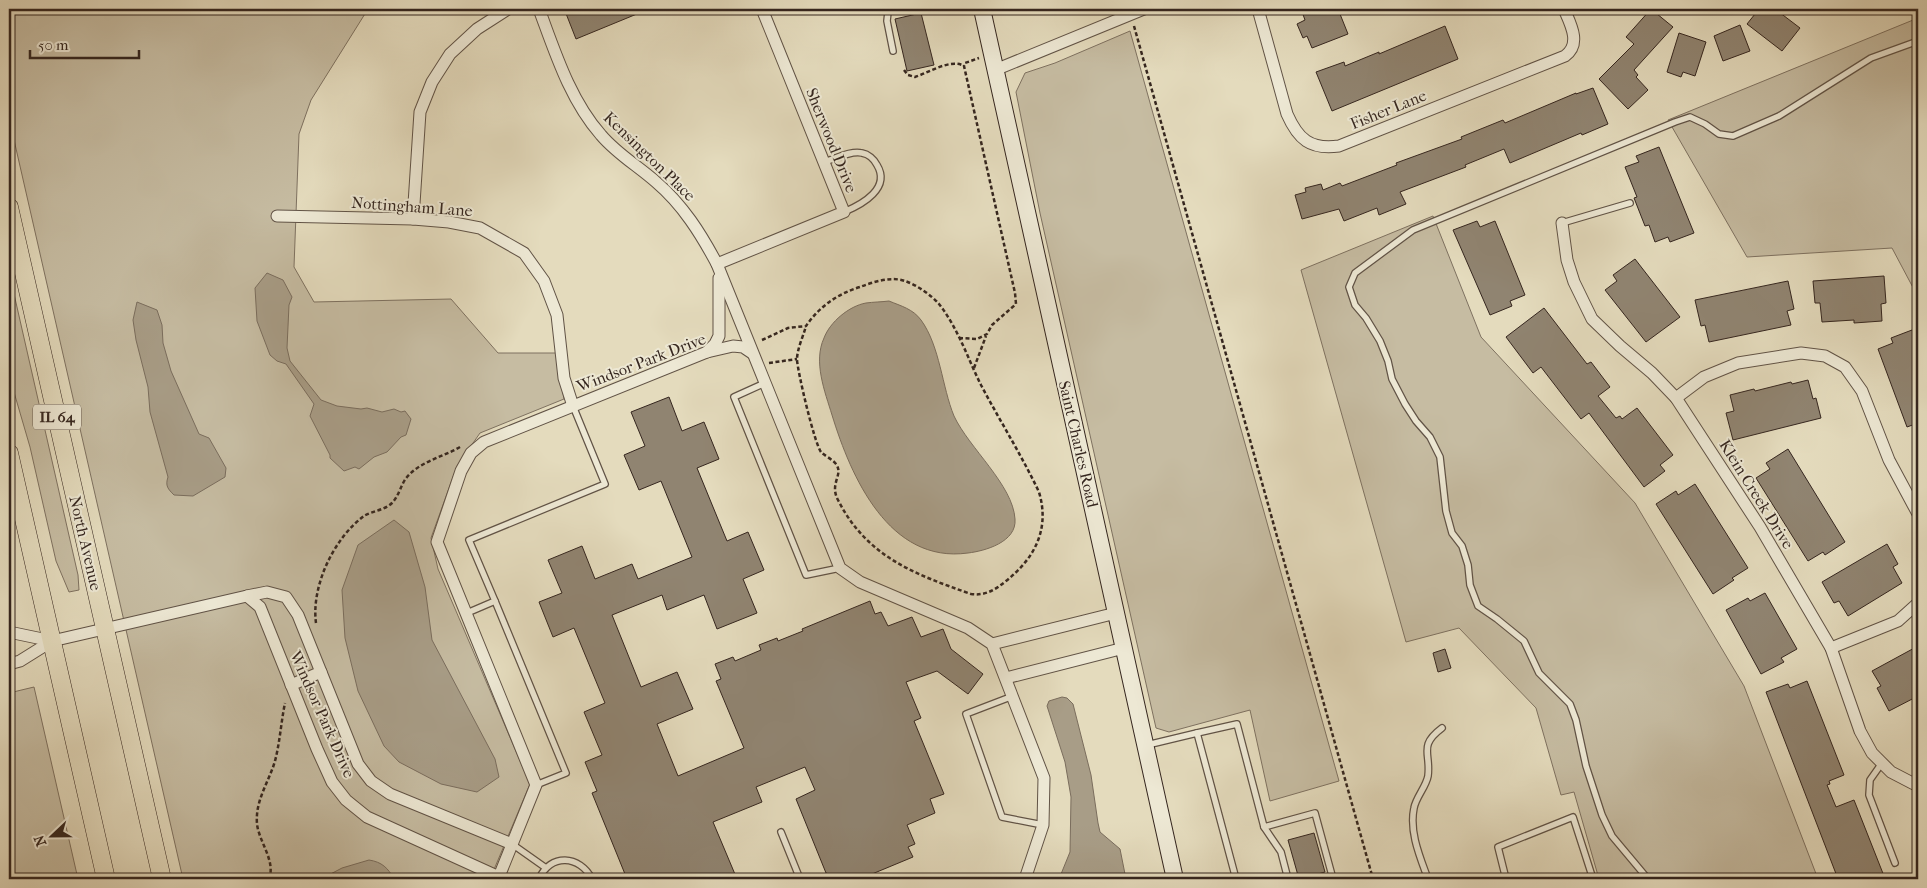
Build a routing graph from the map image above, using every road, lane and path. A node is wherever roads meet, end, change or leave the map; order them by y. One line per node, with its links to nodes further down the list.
1 (508, 9): 21 (street)
2 (539, 9): 23 (street, Kensington Place)
3 (762, 9): 16 (street, Sherwood Drive)
4 (893, 9): 11 (lane)
5 (982, 9): 12 (street, Saint Charles Road)
6 (1144, 9): 15 (street)
7 (1258, 9): 8 (street, Fisher Lane)
8 (1564, 9)
9 (1138, 40): 82 (path)
10 (1918, 41): 86 (lane)
11 (893, 51)
12 (992, 54): 13 (path); 15 (street, Saint Charles Road)
13 (964, 66): 14 (path); 25 (path)
14 (904, 70)
15 (995, 70): 44 (street, Saint Charles Road)
16 (824, 162): 19 (street, Sherwood Drive); 19 (lane)
17 (1630, 203): 22 (lane)
18 (9, 206): 46 (main road, North Avenue / IL 64)
19 (844, 212): 23 (street, Sherwood Drive)
20 (276, 216): 21 (street, Nottingham Lane)
21 (413, 219): 35 (street, Nottingham Lane)
22 (1562, 223): 34 (street, Klein Creek Drive)
23 (717, 264): 28 (street); 29 (street, Kensington Place)
24 (806, 326): 26 (path); 27 (path); 30 (path)
25 (987, 334): 26 (path); 32 (path)
26 (959, 338): 32 (path)
27 (760, 341)
28 (707, 352): 29 (street, Windsor Park Drive); 35 (street, Windsor Park Drive)
29 (752, 353): 33 (street)
30 (797, 359): 31 (path); 32 (path)
31 (767, 364)
32 (974, 370)
33 (765, 383): 39 (street); 39 (lane)
34 (1676, 398): 38 (street); 51 (street, Klein Creek Drive)
35 (573, 406): 41 (lane); 43 (street, Windsor Park Drive)
36 (466, 443): 45 (path)
37 (9, 453): 48 (main road)
38 (1918, 514)
39 (840, 568): 49 (street)
40 (247, 596): 46 (street, Windsor Park Drive); 53 (street, Windsor Park Drive); 55 (street, Windsor Park Drive)
41 (495, 601): 43 (lane); 62 (lane)
42 (1918, 603): 51 (street)
43 (467, 613): 62 (street, Windsor Park Drive)
44 (1116, 614): 49 (street); 50 (street, Saint Charles Road)
45 (316, 624)
46 (105, 628): 48 (street, Windsor Park Drive); 71 (main road, North Avenue / IL 64)
47 (9, 632): 48 (street)
48 (52, 641): 52 (street); 70 (main road)
49 (992, 644): 54 (street)
50 (1124, 648): 54 (street); 60 (street, Saint Charles Road)
51 (1831, 648): 61 (street, Klein Creek Drive)
52 (9, 664)
53 (321, 672): 55 (street); 67 (street, Windsor Park Drive)
54 (1006, 678): 56 (street)
55 (291, 685): 73 (street, Windsor Park Drive)
56 (1013, 695): 64 (street); 64 (lane)
57 (288, 699): 72 (path)
58 (1442, 728): 83 (lane)
59 (1197, 733): 60 (lane); 65 (lane); 79 (lane)
60 (1146, 745): 78 (street, Saint Charles Road)
61 (1882, 763): 63 (street, Klein Creek Drive); 68 (lane)
62 (536, 785): 67 (street, Windsor Park Drive)
63 (1918, 786)
64 (1043, 825): 77 (street)
65 (1264, 827): 80 (lane); 81 (lane)
66 (782, 832): 76 (lane)
67 (512, 844): 69 (lane); 73 (street, Windsor Park Drive)
68 (1895, 863)
69 (546, 868): 74 (lane); 75 (lane)
70 (106, 879)
71 (162, 879)
72 (269, 879)
73 (501, 879)
74 (539, 879)
75 (592, 879)
76 (800, 879)
77 (1025, 879)
78 (1176, 879)
79 (1236, 879)
80 (1288, 879)
81 (1333, 879)
82 (1373, 879)
83 (1428, 879)
84 (1506, 879): 85 (lane)
85 (1593, 879)
86 (1648, 879)

